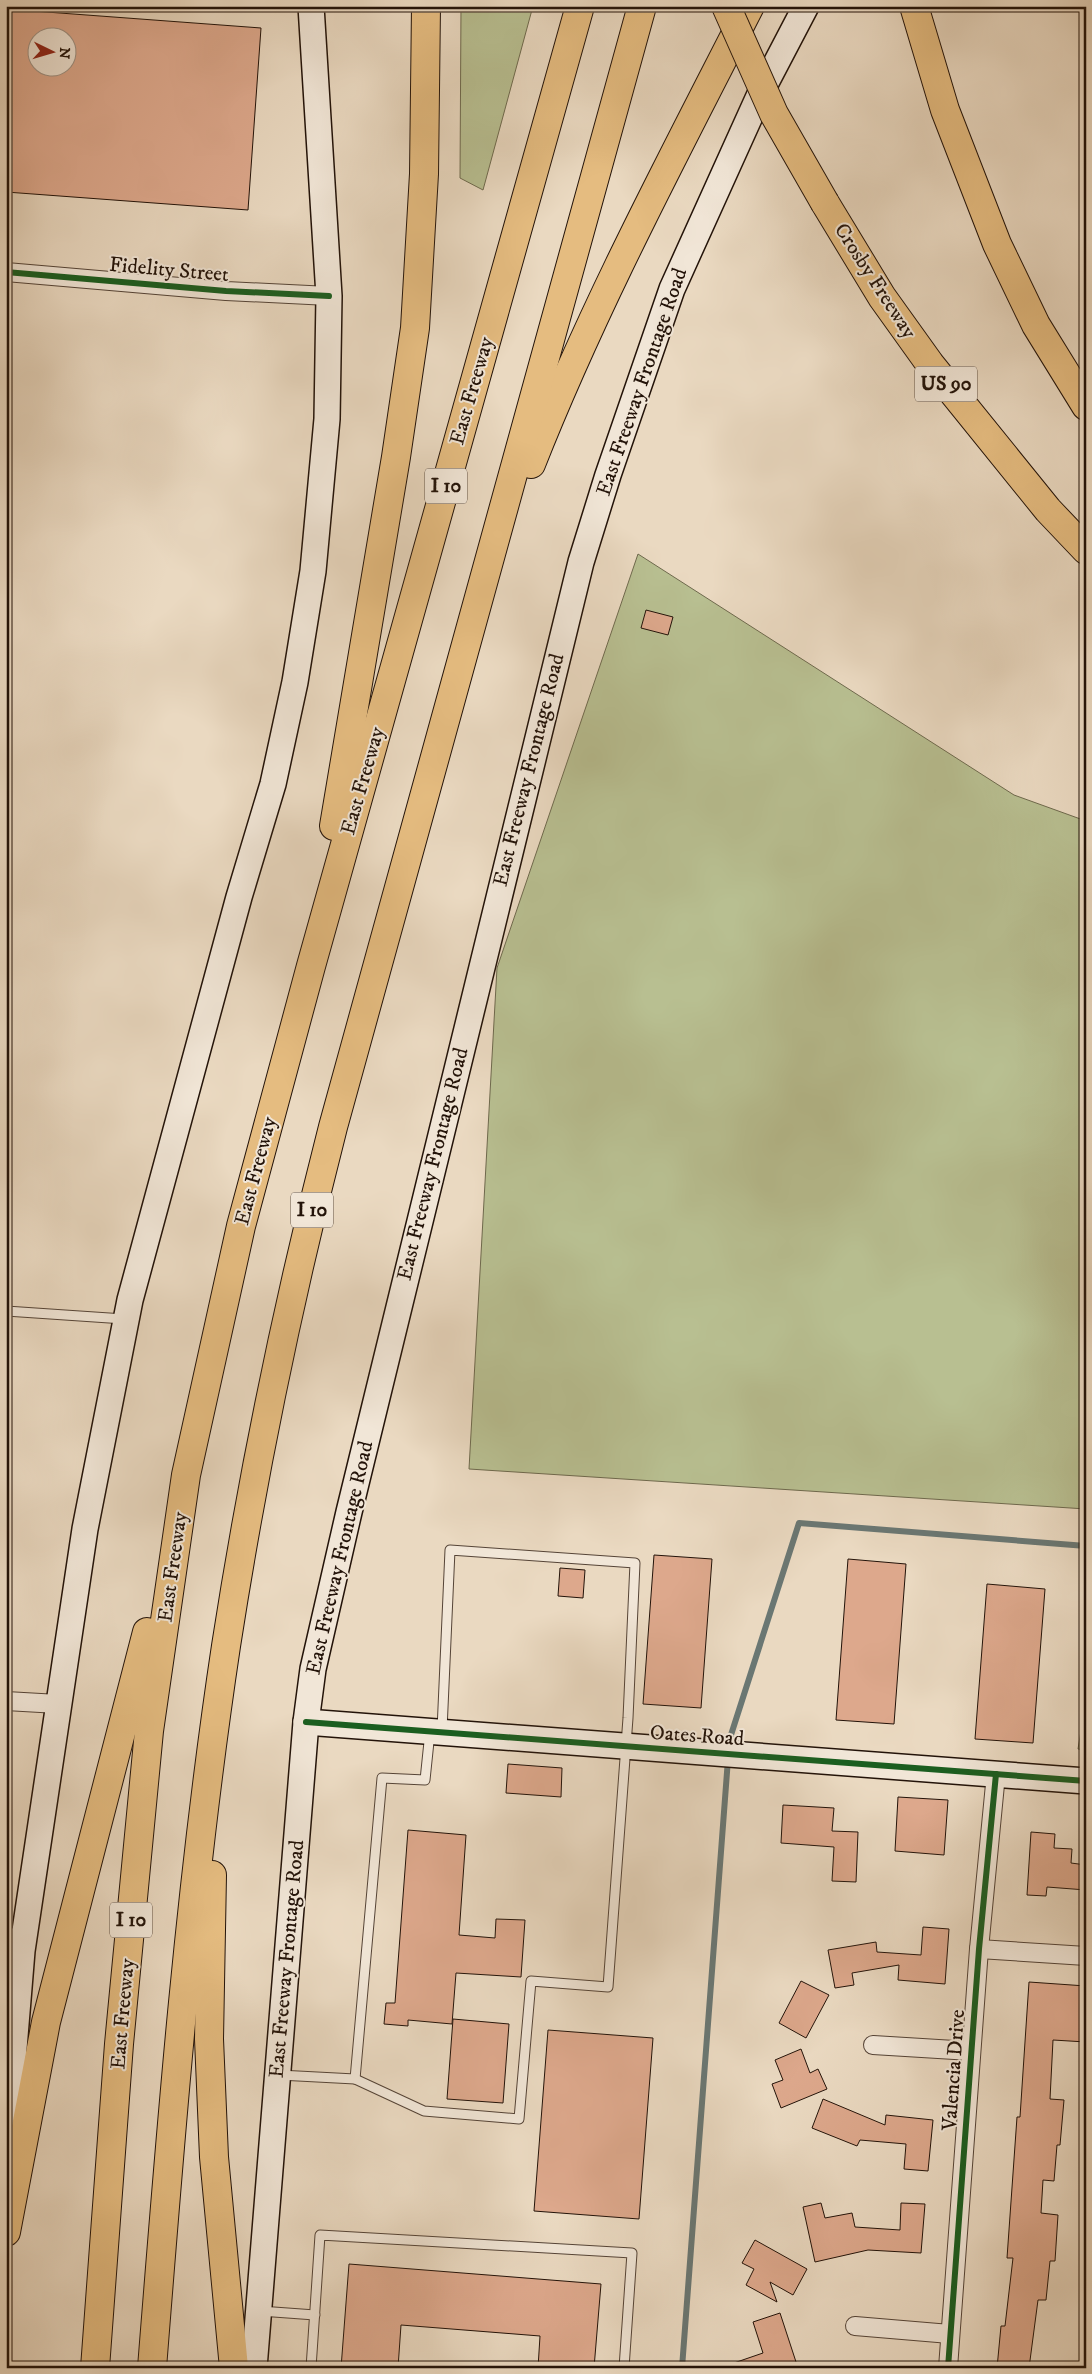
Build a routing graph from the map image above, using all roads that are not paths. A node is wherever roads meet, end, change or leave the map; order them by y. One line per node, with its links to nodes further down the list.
1 (311, 6): 10 (main road)
2 (426, 6): 14 (highway)
3 (580, 6): 14 (highway, East Freeway / I 10)
4 (642, 6): 13 (highway, I 10)
5 (726, 6): 12 (highway, Crosby Freeway / US 90, bridge)
6 (750, 6): 13 (highway)
7 (806, 6): 20 (main road, East Freeway Frontage Road)
8 (914, 6): 11 (highway)
9 (6, 272): 10 (street, Fidelity Street)
10 (329, 296): 16 (main road)
11 (1086, 406)
12 (1086, 550)
13 (452, 694): 22 (highway, I 10)
14 (311, 966): 17 (highway, East Freeway / I 10)
15 (6, 1311): 16 (lane)
16 (126, 1319): 19 (main road)
17 (186, 1475): 34 (highway); 39 (highway, East Freeway / I 10)
18 (6, 1701): 19 (street)
19 (58, 1704): 26 (main road)
20 (306, 1722): 21 (main road, Oates Road); 31 (main road, East Freeway Frontage Road)
21 (436, 1732): 23 (main road, Oates Road); 23 (lane); 32 (lane)
22 (214, 1735): 40 (highway, I 10); 41 (highway)
23 (626, 1747): 24 (main road, Oates Road); 32 (lane)
24 (996, 1774): 25 (main road, Oates Road); 27 (street, Valencia Drive)
25 (1086, 1781)
26 (15, 1934): 33 (main road)
27 (979, 1949): 28 (street); 30 (street, Valencia Drive)
28 (1086, 1956)
29 (872, 2045): 30 (street)
30 (971, 2051): 38 (street, Valencia Drive)
31 (278, 2075): 32 (lane); 35 (main road, East Freeway Frontage Road)
32 (355, 2079)
33 (6, 2146)
34 (6, 2232)
35 (259, 2311): 36 (lane); 42 (main road, East Freeway Frontage Road)
36 (314, 2315): 43 (lane); 44 (lane)
37 (855, 2326): 38 (street)
38 (950, 2334): 45 (street, Valencia Drive)
39 (95, 2368)
40 (152, 2368)
41 (234, 2368)
42 (254, 2368)
43 (311, 2368)
44 (624, 2368)
45 (948, 2368)

